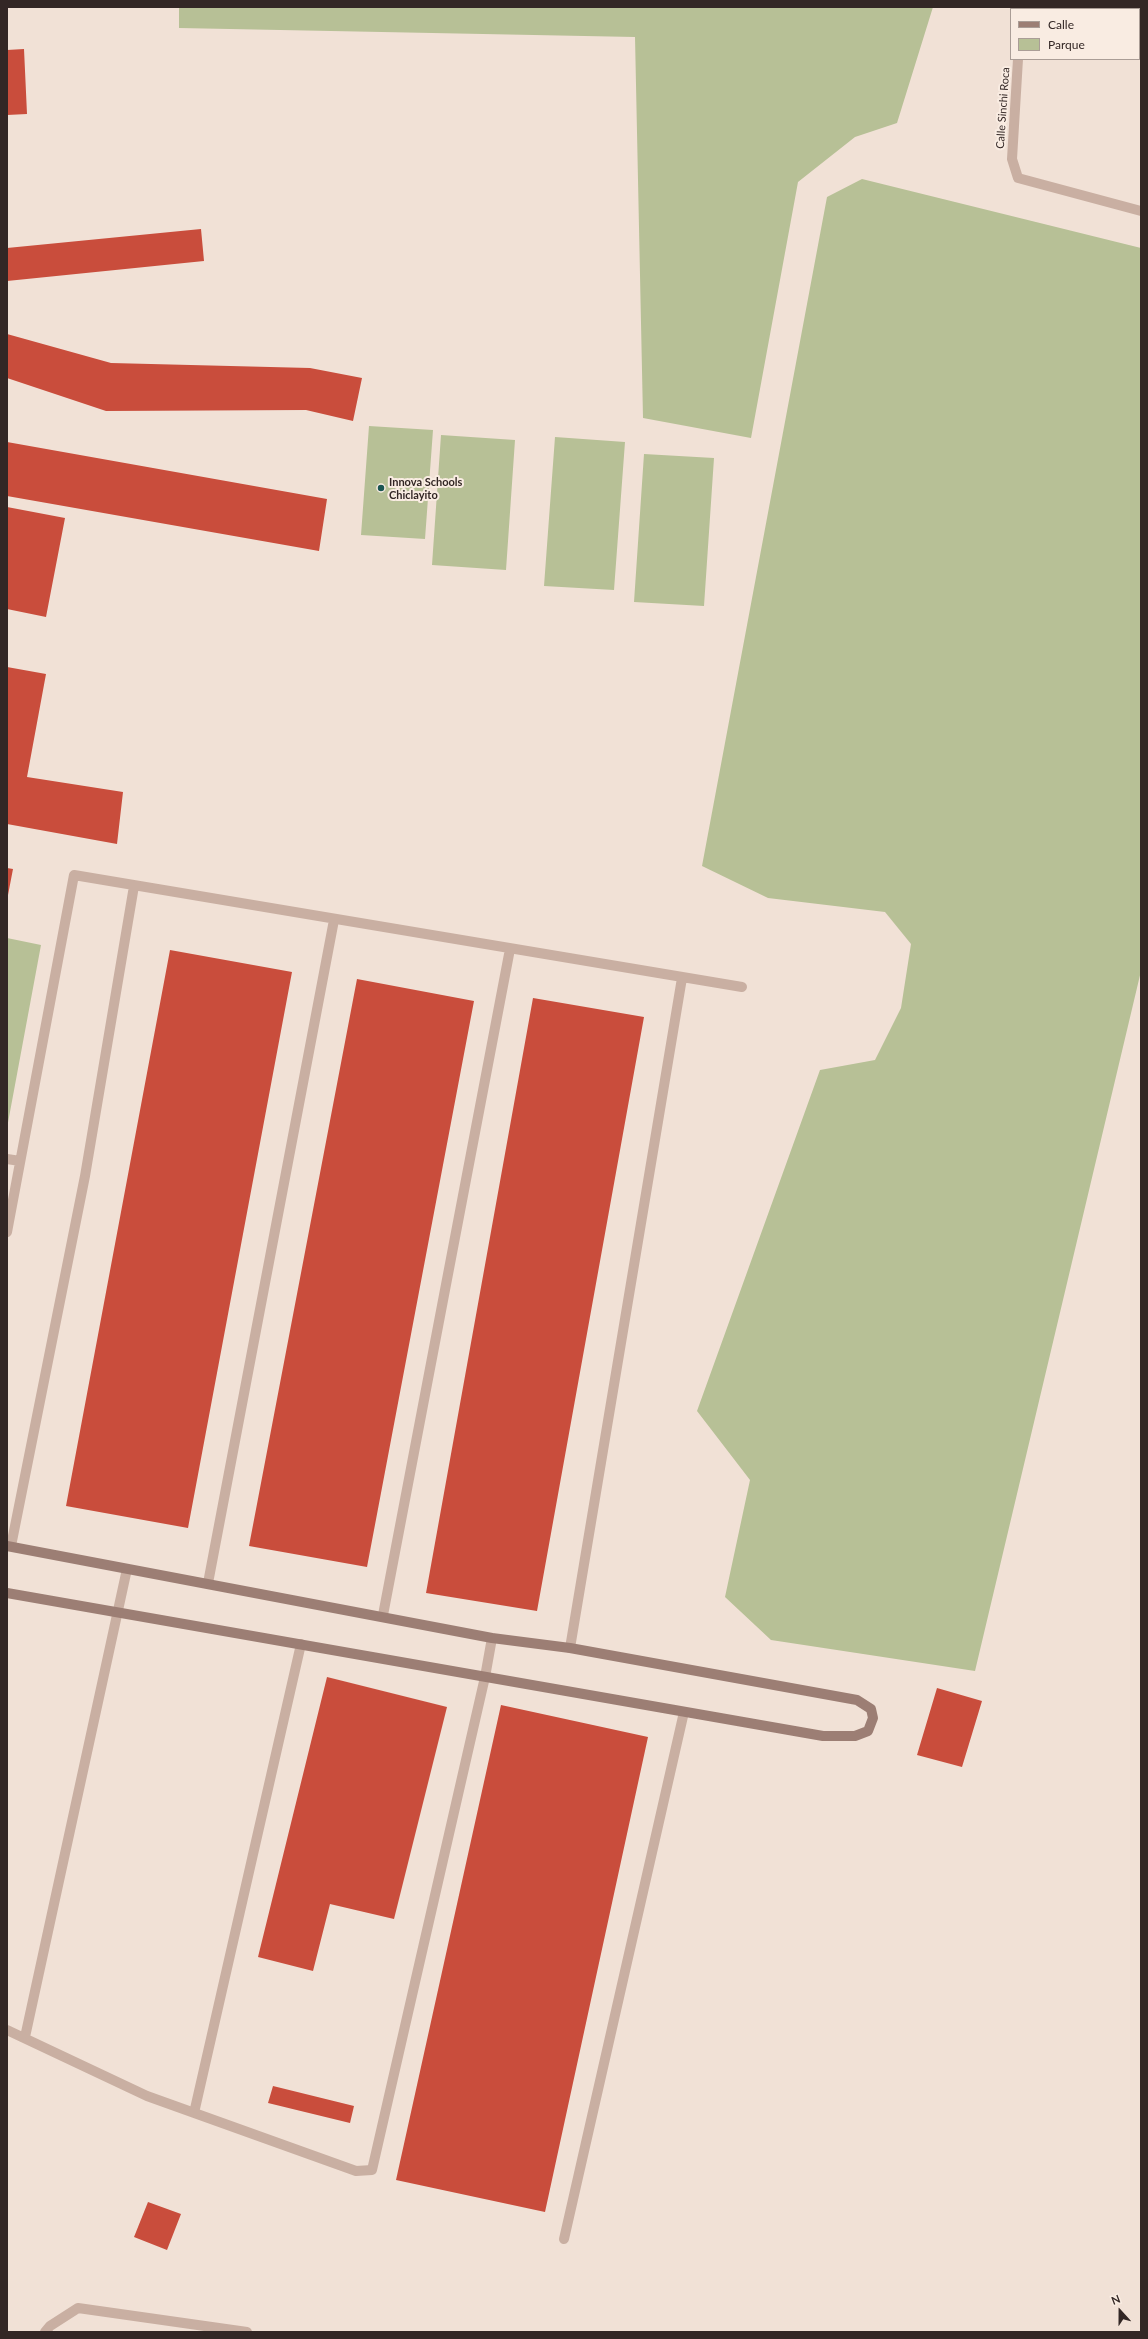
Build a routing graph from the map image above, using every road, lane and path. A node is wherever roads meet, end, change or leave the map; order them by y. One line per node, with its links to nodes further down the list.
1 (1018, 60): 2 (street, Calle Sinchi Roca)
2 (1141, 211)
3 (134, 886): 4 (street); 9 (street); 11 (street)
4 (334, 920): 5 (street); 13 (street)
5 (510, 949): 6 (street); 16 (street)
6 (682, 978): 7 (street); 19 (street)
7 (742, 987)
8 (7, 1159): 9 (street)
9 (20, 1161): 10 (street)
10 (7, 1232)
11 (9, 1546): 12 (street)
12 (127, 1568): 13 (street); 15 (street)
13 (208, 1583): 16 (street)
14 (7, 1593): 15 (street)
15 (119, 1612): 18 (street); 23 (street)
16 (383, 1615): 17 (street)
17 (492, 1638): 19 (street); 20 (street)
18 (301, 1644): 20 (street); 24 (street)
19 (570, 1648): 21 (street)
20 (485, 1677): 21 (street); 24 (street)
21 (684, 1712): 25 (street)
22 (7, 2030): 23 (street)
23 (25, 2037): 24 (street)
24 (194, 2113)
25 (564, 2239)
26 (45, 2332): 27 (street)
27 (248, 2332)

